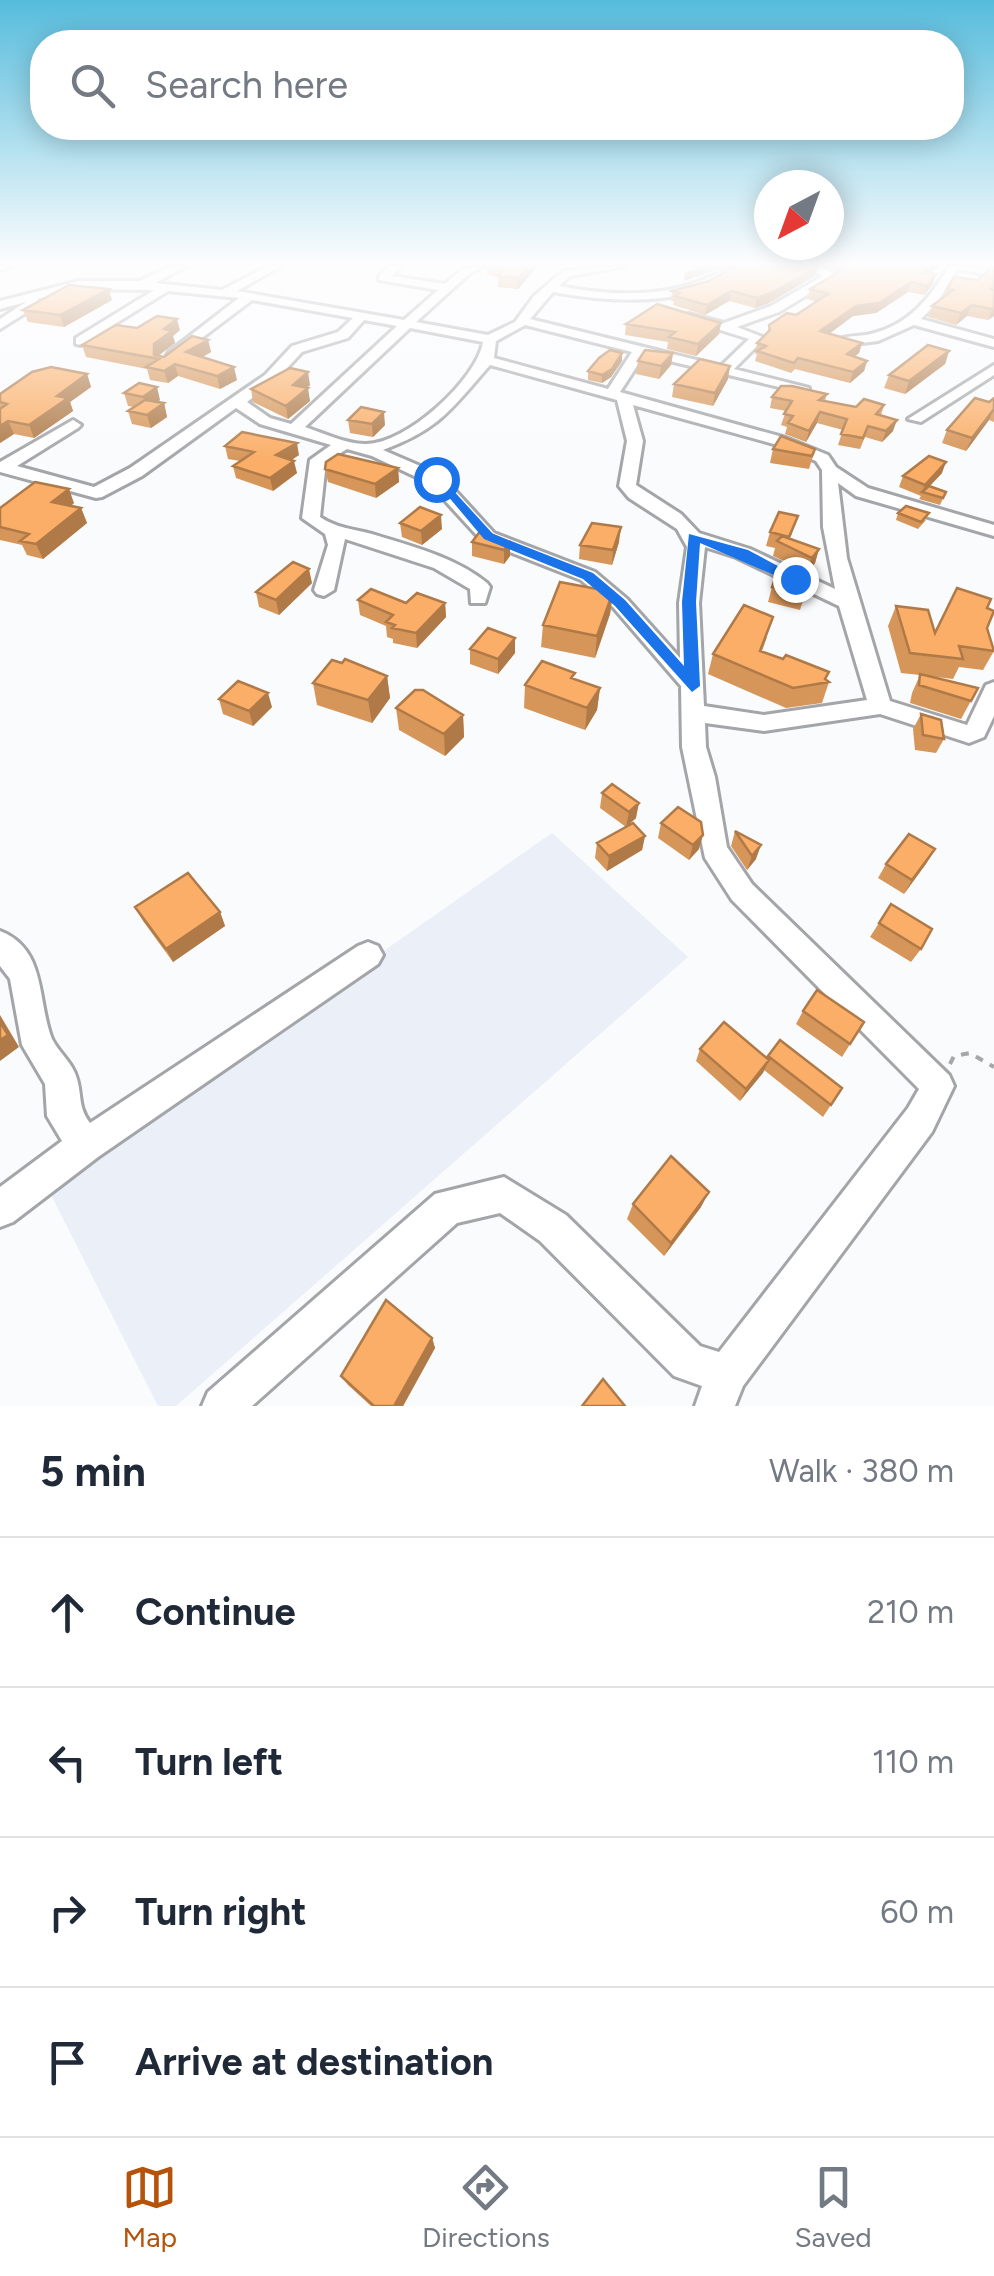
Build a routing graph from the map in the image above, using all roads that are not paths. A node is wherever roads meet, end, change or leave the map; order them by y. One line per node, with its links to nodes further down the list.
1 (97, 332): 12 (street)
2 (204, 332): 17 (street)
3 (346, 332): 22 (street)
4 (400, 332): 25 (street)
5 (442, 332): 11 (street)
6 (504, 332): 11 (street)
7 (566, 332): 15 (street)
8 (740, 332): 18 (street)
9 (894, 332): 13 (street)
10 (953, 332): 14 (street)
11 (490, 339): 16 (street)
12 (81, 342)
13 (838, 342)
14 (994, 343)
15 (640, 350): 18 (street); 21 (street)
16 (487, 360): 21 (street); 27 (street)
17 (165, 362)
18 (726, 369): 20 (street)
19 (994, 369): 23 (street)
20 (804, 391)
21 (617, 396): 29 (street); 32 (street)
22 (239, 399): 25 (street); 28 (street)
23 (916, 418)
24 (74, 425): 28 (street)
25 (293, 430): 26 (street)
26 (342, 445): 27 (street); 31 (street)
27 (367, 450): 36 (street)
28 (2, 468)
29 (830, 470): 30 (street); 35 (street)
30 (994, 531)
31 (334, 532): 33 (street); 34 (street)
32 (694, 537): 35 (street); 36 (street)
33 (324, 590)
34 (478, 598)
35 (847, 602): 38 (street)
36 (692, 686): 39 (street)
37 (994, 690): 38 (street)
38 (880, 706): 39 (street)
39 (693, 713): 44 (street)
40 (0, 944): 42 (street)
41 (368, 954): 42 (street)
42 (86, 1146): 43 (street)
43 (0, 1209)
44 (721, 1390): 45 (street)
45 (239, 1400)

